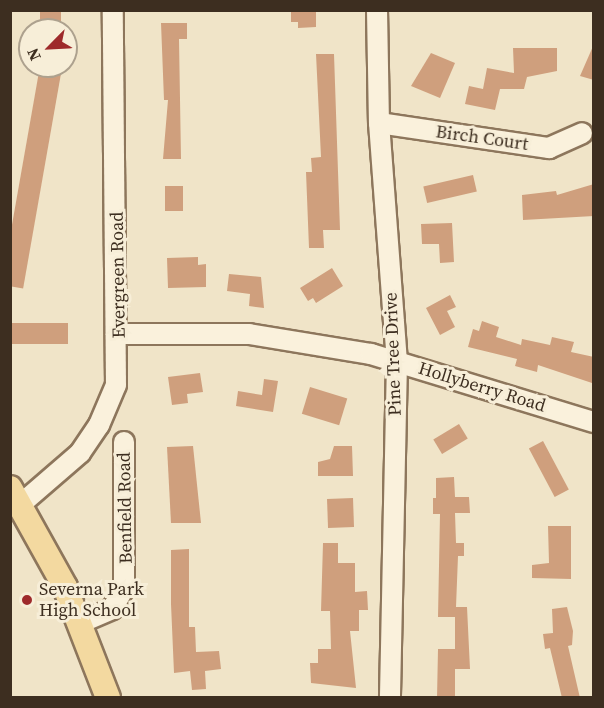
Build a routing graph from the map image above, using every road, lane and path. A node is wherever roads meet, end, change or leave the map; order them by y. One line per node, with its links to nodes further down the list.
1 (113, 10): 5 (street, Evergreen Road)
2 (377, 10): 3 (street, Pine Tree Drive)
3 (379, 123): 4 (street, Birch Court); 6 (street, Pine Tree Drive)
4 (582, 133)
5 (119, 334): 6 (street, Hollyberry Road); 9 (street, Evergreen Road)
6 (397, 360): 7 (street, Hollyberry Road); 12 (street, Pine Tree Drive)
7 (594, 422)
8 (124, 442): 10 (street, Benfield Road)
9 (16, 496): 10 (main road)
10 (82, 622): 11 (main road)
11 (108, 698)
12 (390, 698)

